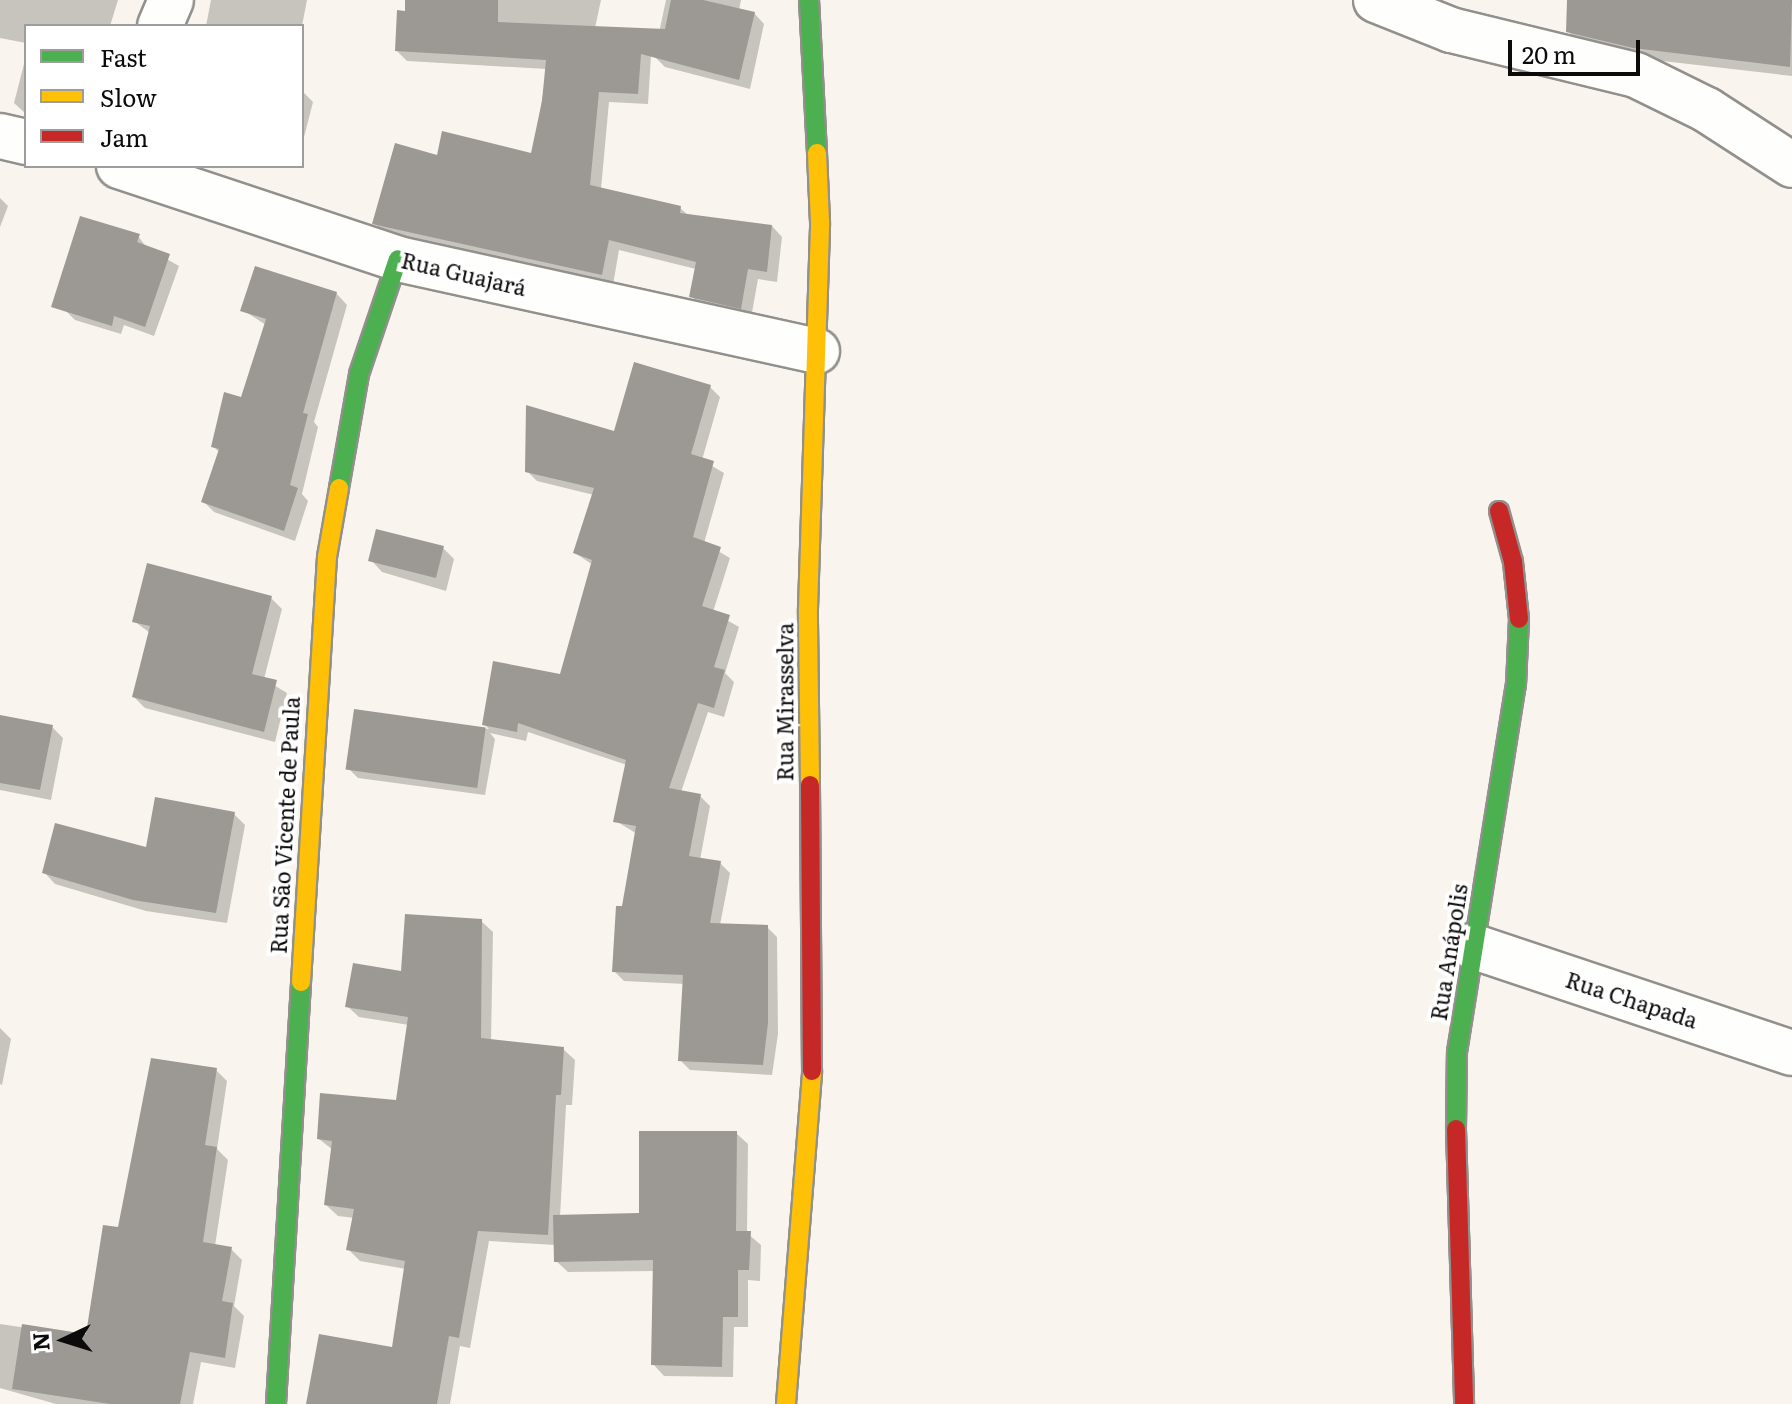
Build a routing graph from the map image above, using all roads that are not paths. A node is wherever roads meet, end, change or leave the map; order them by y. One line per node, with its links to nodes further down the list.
1 (171, 0): 5 (street)
2 (809, 0): 11 (street, Rua Mirasselva)
3 (1376, 0): 4 (street)
4 (1451, 15): 8 (street)
5 (161, 24)
6 (0, 136): 7 (street)
7 (24, 142)
8 (1792, 165)
9 (125, 168): 10 (street, Rua Guajará)
10 (398, 259): 11 (street, Rua Guajará); 15 (street, Rua São Vicente de Paula)
11 (817, 351): 16 (street, Rua Mirasselva)
12 (1499, 511): 13 (street, Rua Anápolis)
13 (1472, 946): 14 (street, Rua Chapada); 17 (street, Rua Anápolis)
14 (1792, 1053)
15 (276, 1404)
16 (786, 1404)
17 (1464, 1404)

